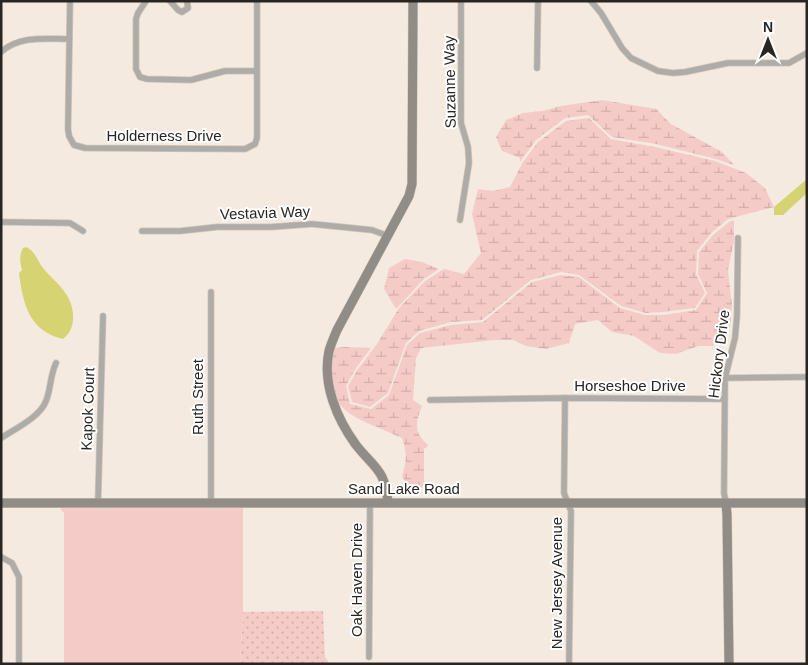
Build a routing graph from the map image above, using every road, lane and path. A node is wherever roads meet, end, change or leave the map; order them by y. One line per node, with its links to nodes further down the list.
1 (70, 1): 10 (street, Holderness Drive)
2 (146, 1): 14 (street)
3 (170, 1): 4 (street)
4 (187, 1)
5 (257, 1): 14 (street, Holderness Drive)
6 (413, 1): 19 (street)
7 (461, 1): 15 (street, Suzanne Way)
8 (538, 1): 13 (street)
9 (592, 1): 12 (street)
10 (70, 39): 11 (street); 14 (street, Holderness Drive)
11 (1, 52)
12 (807, 53)
13 (538, 68)
14 (257, 71)
15 (460, 220)
16 (1, 222): 17 (street)
17 (83, 231)
18 (142, 231): 19 (street, Vestavia Way)
19 (388, 236): 34 (street)
20 (738, 238): 25 (street, Hickory Drive)
21 (211, 292): 31 (street, Ruth Street)
22 (103, 316): 30 (street, Kapok Court)
23 (56, 363): 29 (street)
24 (807, 377): 25 (street)
25 (725, 378): 27 (street, Hickory Drive)
26 (565, 398): 27 (street, Horseshoe Drive); 28 (street, Horseshoe Drive); 35 (street, Horseshoe Drive)
27 (725, 399): 36 (street, Hickory Drive)
28 (430, 400)
29 (1, 438)
30 (98, 502): 31 (street, Sand Lake Road); 32 (street, Sand Lake Road)
31 (210, 502): 33 (street, Sand Lake Road)
32 (1, 503)
33 (370, 503): 34 (street, Sand Lake Road); 39 (street, Oak Haven Drive)
34 (388, 503): 35 (street, Sand Lake Road)
35 (568, 503): 36 (street, Sand Lake Road); 41 (street, New Jersey Avenue)
36 (726, 503): 37 (street, Sand Lake Road); 42 (street)
37 (807, 503)
38 (1, 557): 40 (street)
39 (368, 657)
40 (19, 664)
41 (569, 664)
42 (729, 664)

